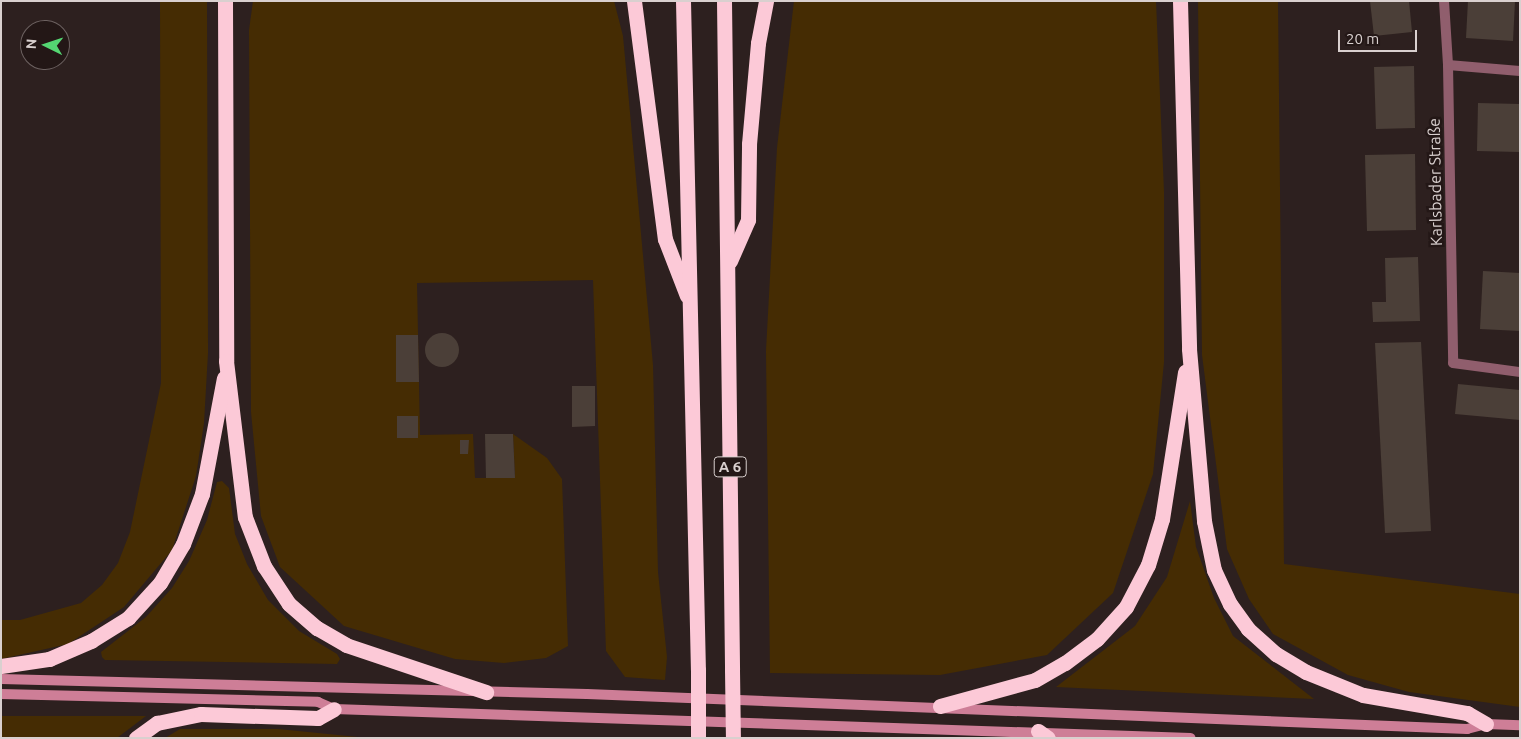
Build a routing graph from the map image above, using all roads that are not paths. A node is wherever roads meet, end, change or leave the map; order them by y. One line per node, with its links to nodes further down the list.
1 (225, 1): 13 (highway)
2 (634, 1): 11 (highway)
3 (683, 1): 11 (highway, A 6)
4 (724, 1): 10 (highway, A 6)
5 (766, 1): 10 (highway)
6 (1180, 1): 12 (highway)
7 (1444, 1): 8 (street, Karlsbader Straße)
8 (1448, 65): 9 (street); 14 (street, Karlsbader Straße)
9 (1520, 71)
10 (728, 264): 26 (highway, A 6, bridge)
11 (692, 307): 25 (highway, A 6, bridge)
12 (1188, 349): 19 (highway); 21 (highway)
13 (226, 361): 15 (highway); 17 (highway)
14 (1520, 372)
15 (1, 666)
16 (1, 679): 17 (main road)
17 (486, 692): 19 (main road)
18 (1, 694): 20 (main road)
19 (940, 706): 21 (main road)
20 (334, 709): 23 (main road); 24 (highway)
21 (1486, 724): 22 (main road)
22 (1520, 725)
23 (1043, 734): 27 (main road)
24 (136, 738)
25 (698, 738)
26 (733, 738)
27 (1191, 738)

